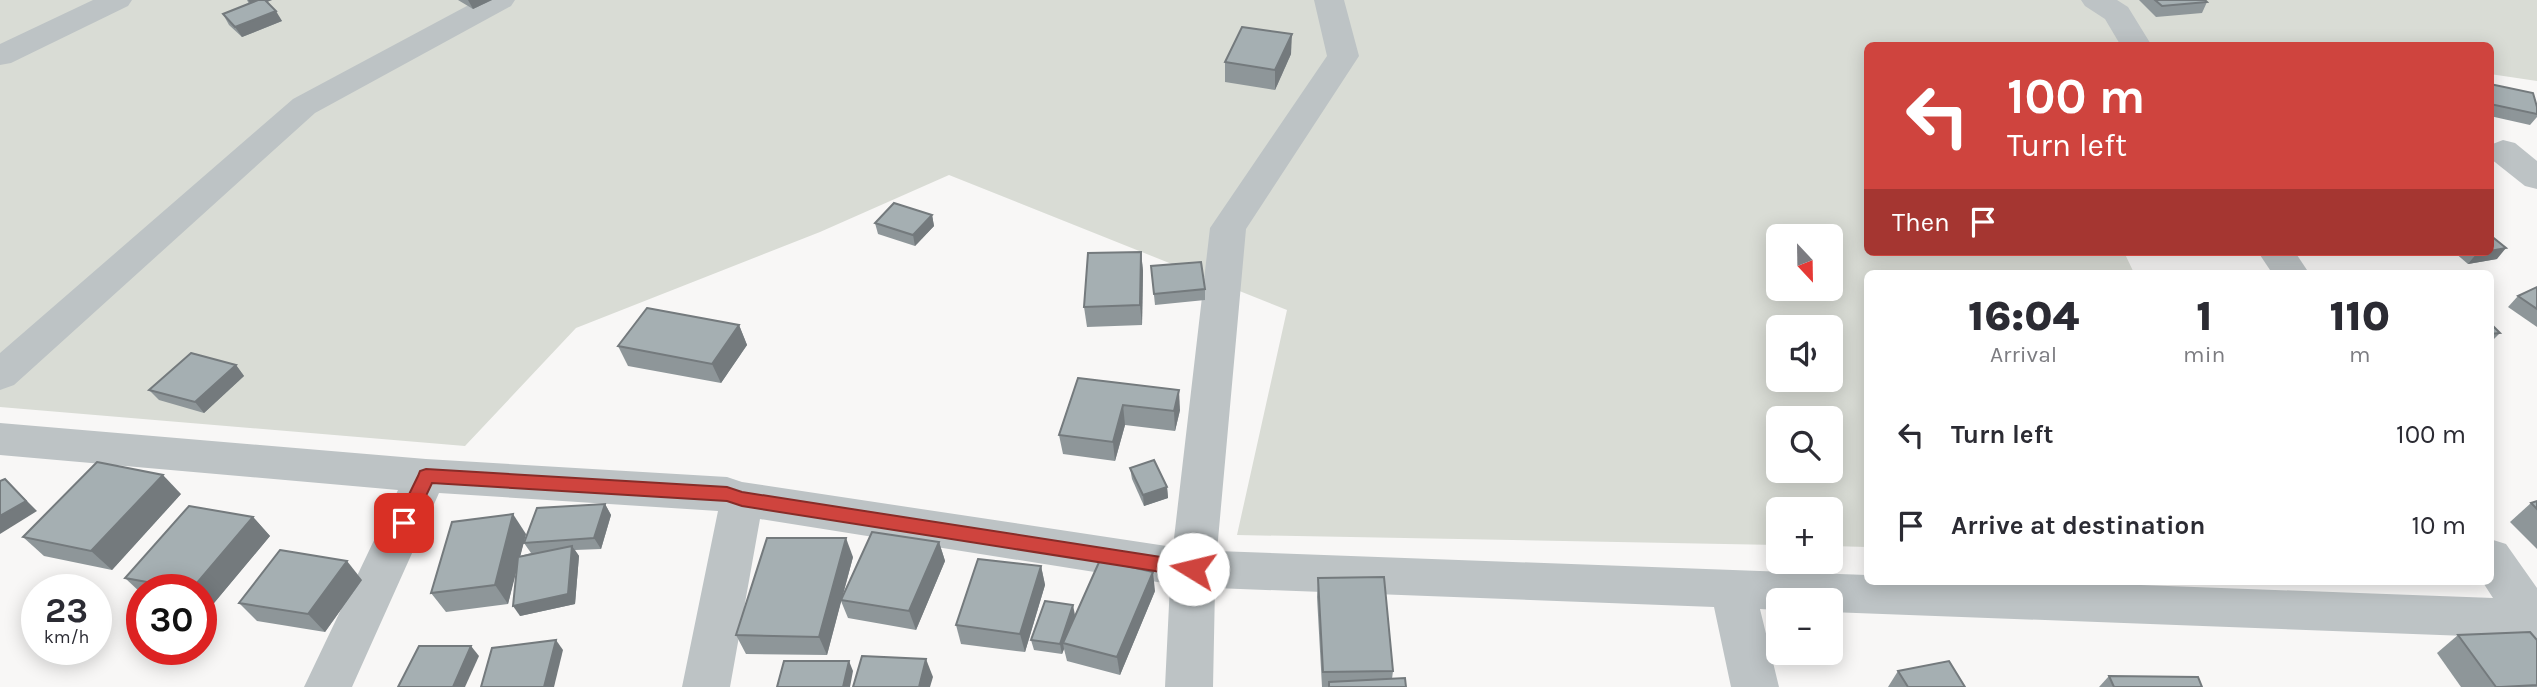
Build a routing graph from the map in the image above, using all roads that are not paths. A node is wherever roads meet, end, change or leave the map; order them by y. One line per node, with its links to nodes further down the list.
1 (117, 0): 6 (street)
2 (500, 0): 9 (street)
3 (1329, 0): 14 (street)
4 (2096, 0): 5 (street)
5 (2134, 42)
6 (2, 53)
7 (2503, 151): 8 (street)
8 (2537, 178)
9 (0, 375)
10 (0, 439): 11 (street)
11 (426, 476): 12 (street); 17 (street)
12 (742, 499): 14 (street); 18 (street)
13 (2494, 563): 16 (street)
14 (1193, 569): 15 (street); 19 (street)
15 (1733, 590): 16 (street); 20 (street)
16 (2536, 621)
17 (328, 687)
18 (706, 687)
19 (1189, 687)
20 (1755, 687)

